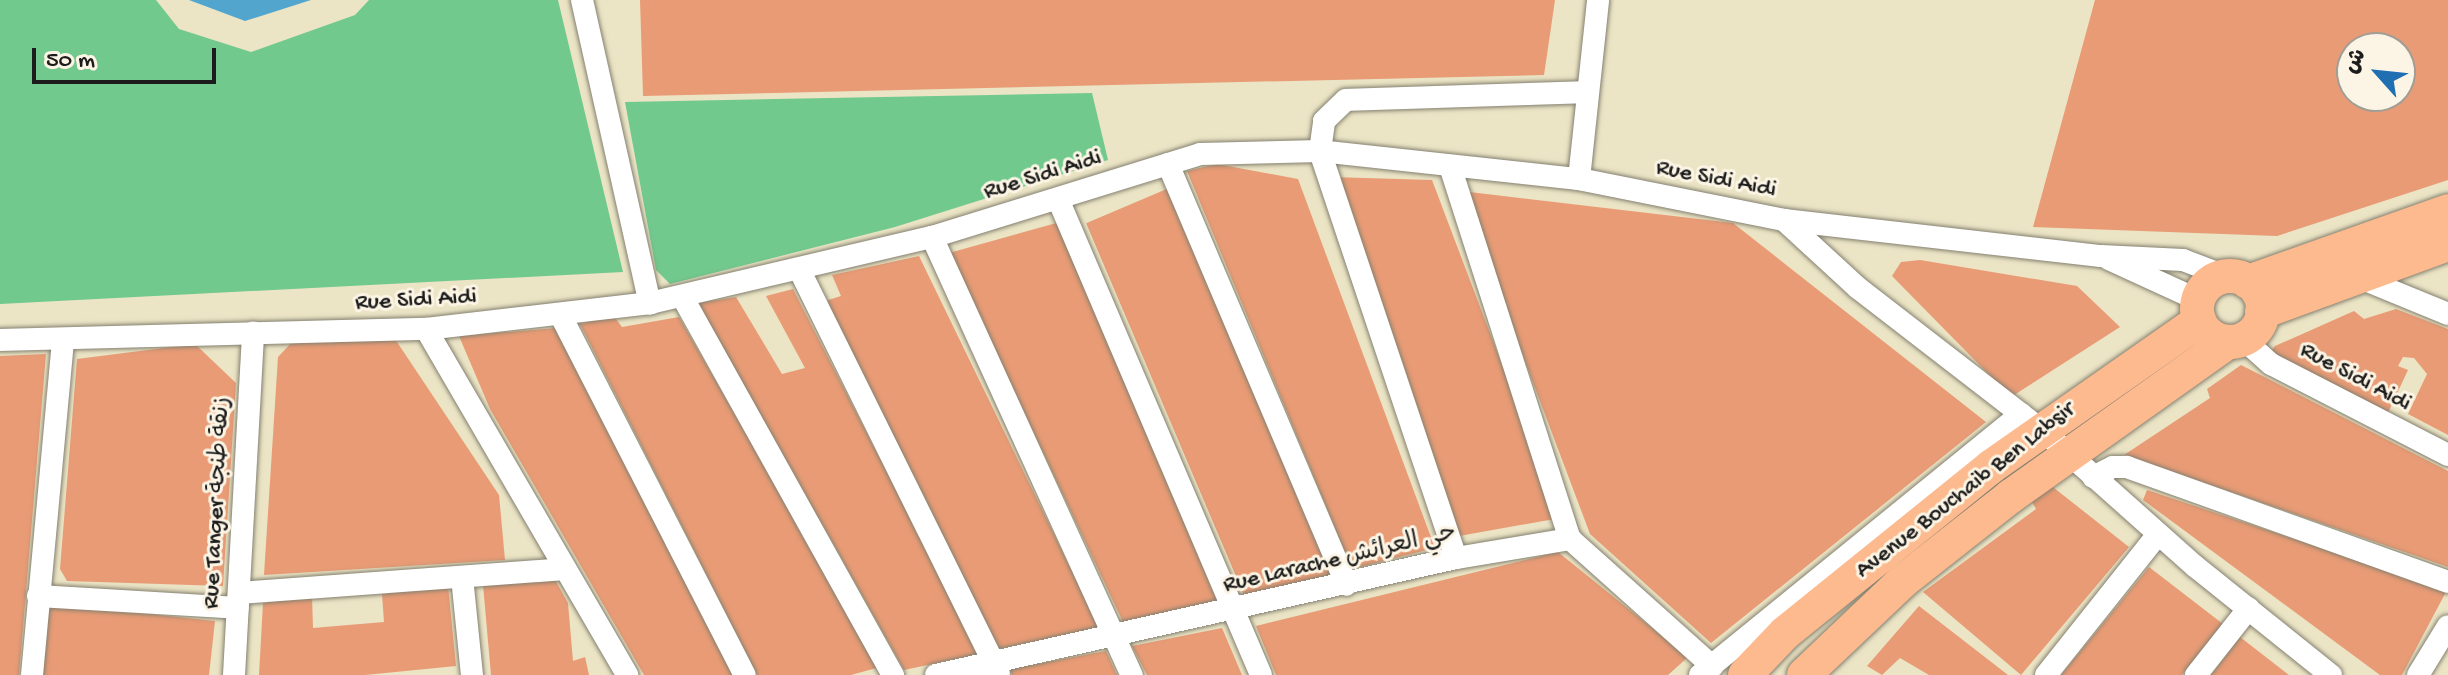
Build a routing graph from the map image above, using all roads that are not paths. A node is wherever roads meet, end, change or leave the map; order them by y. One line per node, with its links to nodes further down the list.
1 (582, 0): 17 (street)
2 (1598, 0): 3 (street)
3 (1587, 92): 4 (street); 7 (street)
4 (1320, 151): 5 (street, Rue Sidi Aidi); 6 (street, Rue Sidi Aidi); 31 (street)
5 (1168, 164): 8 (street, Rue Sidi Aidi); 35 (street)
6 (1450, 166): 7 (street, Rue Sidi Aidi); 30 (street)
7 (1579, 179): 10 (street, Rue Sidi Aidi)
8 (1058, 199): 11 (street, Rue Sidi Aidi); 39 (street)
9 (2448, 211): 18 (main road, Avenue Bouchaib Ben Labsir)
10 (1784, 220): 13 (street, Rue Sidi Aidi); 26 (street)
11 (932, 237): 14 (street, Rue Sidi Aidi); 41 (street)
12 (2448, 244): 15 (main road, Avenue Bouchaib Ben Labsir)
13 (2101, 256): 18 (street, Rue Sidi Aidi); 19 (street, Rue Sidi Aidi)
14 (799, 269): 16 (street, Rue Sidi Aidi); 42 (street)
15 (2358, 277): 18 (main road, Avenue Bouchaib Ben Labsir); 20 (street)
16 (683, 298): 17 (street, Rue Sidi Aidi); 50 (street)
17 (650, 303): 21 (street, Rue Sidi Aidi)
18 (2241, 310): 19 (main road); 19 (main road, Avenue Bouchaib Ben Labsir); 27 (street, Rue Sidi Aidi); 28 (main road, Avenue Bouchaib Ben Labsir)
19 (2199, 311): 26 (main road, Avenue Bouchaib Ben Labsir)
20 (2448, 314)
21 (561, 316): 22 (street, Rue Sidi Aidi); 49 (street)
22 (426, 329): 23 (street, Rue Sidi Aidi); 32 (street)
23 (253, 333): 25 (street, Rue Sidi Aidi); 37 (street, Rue Tanger زنقة طنجة)
24 (0, 340): 25 (street, Rue Sidi Aidi)
25 (63, 340): 36 (street)
26 (2032, 422): 28 (street); 43 (street); 54 (main road, Avenue Bouchaib Ben Labsir)
27 (2448, 455)
28 (2081, 466): 29 (street); 34 (street); 55 (main road, Avenue Bouchaib Ben Labsir)
29 (2158, 534): 38 (street); 56 (street)
30 (1570, 539): 31 (street, Rue Larache حي العرائش); 43 (street)
31 (1456, 558): 35 (street, Rue Larache حي العرائش)
32 (565, 569): 33 (street); 48 (street)
33 (462, 577): 37 (street); 47 (street)
34 (2448, 582)
35 (1347, 585): 39 (street, Rue Larache حي العرائش)
36 (38, 596): 37 (street); 45 (street)
37 (239, 600): 46 (street, Rue Tanger زنقة طنجة)
38 (2249, 608): 44 (street); 57 (street)
39 (1235, 612): 41 (street, Rue Larache حي العرائش); 53 (street)
40 (2448, 626): 58 (street)
41 (1113, 638): 42 (street, Rue Larache حي العرائش); 52 (street)
42 (997, 669): 51 (street, Rue Larache حي العرائش)
43 (1706, 671)
44 (2324, 673)
45 (32, 675)
46 (234, 675)
47 (472, 675)
48 (627, 675)
49 (745, 675)
50 (893, 675)
51 (936, 675)
52 (1132, 675)
53 (1261, 675)
54 (1745, 675)
55 (1804, 675)
56 (2046, 675)
57 (2196, 675)
58 (2418, 675)

